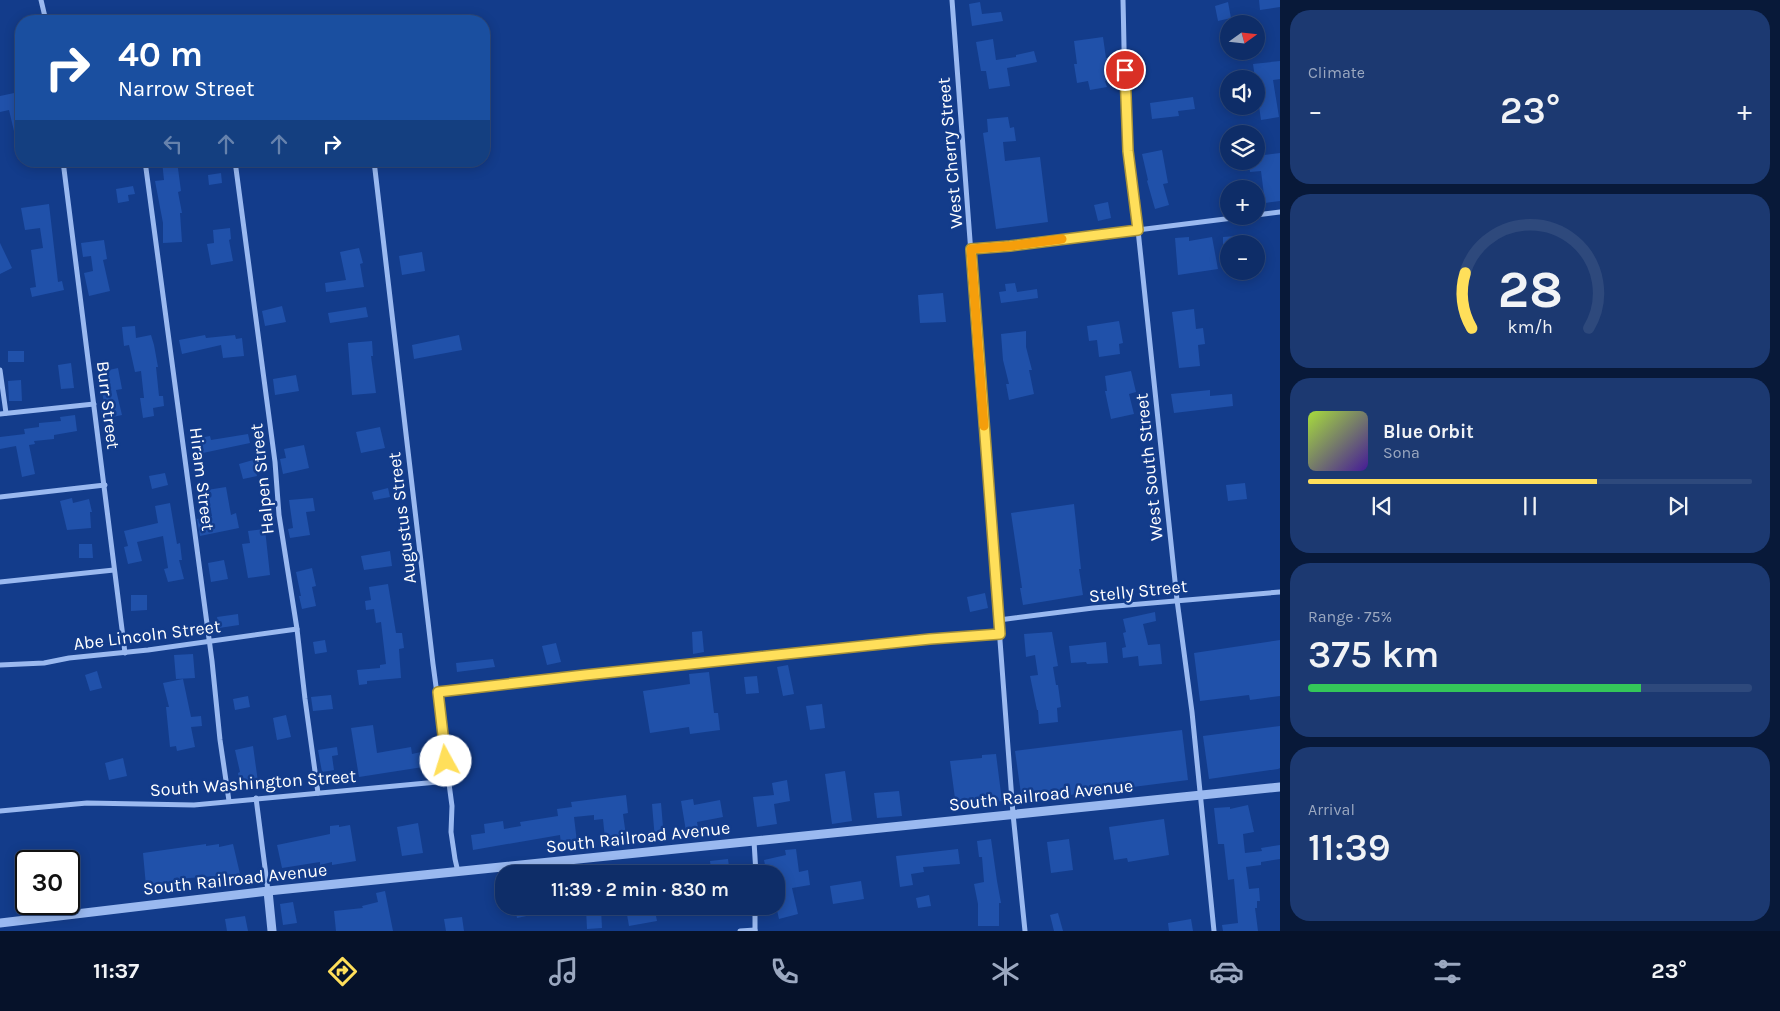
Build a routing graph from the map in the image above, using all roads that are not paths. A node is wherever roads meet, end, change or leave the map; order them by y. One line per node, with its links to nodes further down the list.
1 (42, 0): 4 (street)
2 (952, 0): 13 (street, West Cherry Street)
3 (1123, 0): 12 (street, West South Street)
4 (45, 15)
5 (64, 167): 15 (street, Burr Street)
6 (146, 167): 26 (street, Hiram Street)
7 (237, 167): 24 (street, Halpen Street)
8 (375, 167): 29 (street, Augustus Street)
9 (1280, 212): 10 (street)
10 (1265, 214)
11 (1220, 220): 12 (street)
12 (1138, 230): 13 (street); 22 (street, West South Street)
13 (971, 249): 23 (street, West Cherry Street)
14 (0, 370): 16 (street)
15 (94, 404): 16 (street); 17 (street, Burr Street)
16 (3, 414)
17 (105, 485): 18 (street); 19 (street, Burr Street)
18 (0, 497)
19 (114, 570): 20 (street); 27 (street, Burr Street)
20 (0, 582)
21 (1280, 592): 22 (street, Stelly Street)
22 (1177, 600): 23 (street, Stelly Street); 33 (street, West South Street)
23 (999, 620): 25 (street, West Cherry Street)
24 (297, 629): 26 (street, Abe Lincoln Street); 32 (street, Halpen Street)
25 (1000, 634): 29 (street); 37 (street, West Cherry Street)
26 (209, 642): 27 (street, Abe Lincoln Street); 35 (street, Hiram Street)
27 (125, 652): 28 (street, Abe Lincoln Street)
28 (0, 665)
29 (438, 692): 30 (street, Augustus Street)
30 (448, 781): 32 (street, South Washington Street); 40 (street, Augustus Street)
31 (1280, 787): 33 (street, South Railroad Avenue)
32 (318, 793): 34 (street, South Washington Street)
33 (1201, 795): 37 (street, South Railroad Avenue); 48 (street, West South Street)
34 (256, 798): 35 (street, South Washington Street); 41 (street)
35 (229, 801): 36 (street, South Washington Street)
36 (0, 811)
37 (1013, 814): 38 (street, South Railroad Avenue); 47 (street, West Cherry Street)
38 (754, 841): 39 (street); 40 (street, South Railroad Avenue)
39 (755, 865)
40 (458, 872): 41 (street, South Railroad Avenue)
41 (268, 891): 43 (street, South Railroad Avenue); 44 (street)
42 (755, 915): 46 (street)
43 (0, 923)
44 (272, 931)
45 (740, 931): 46 (street)
46 (755, 931)
47 (1025, 931)
48 (1214, 931)

